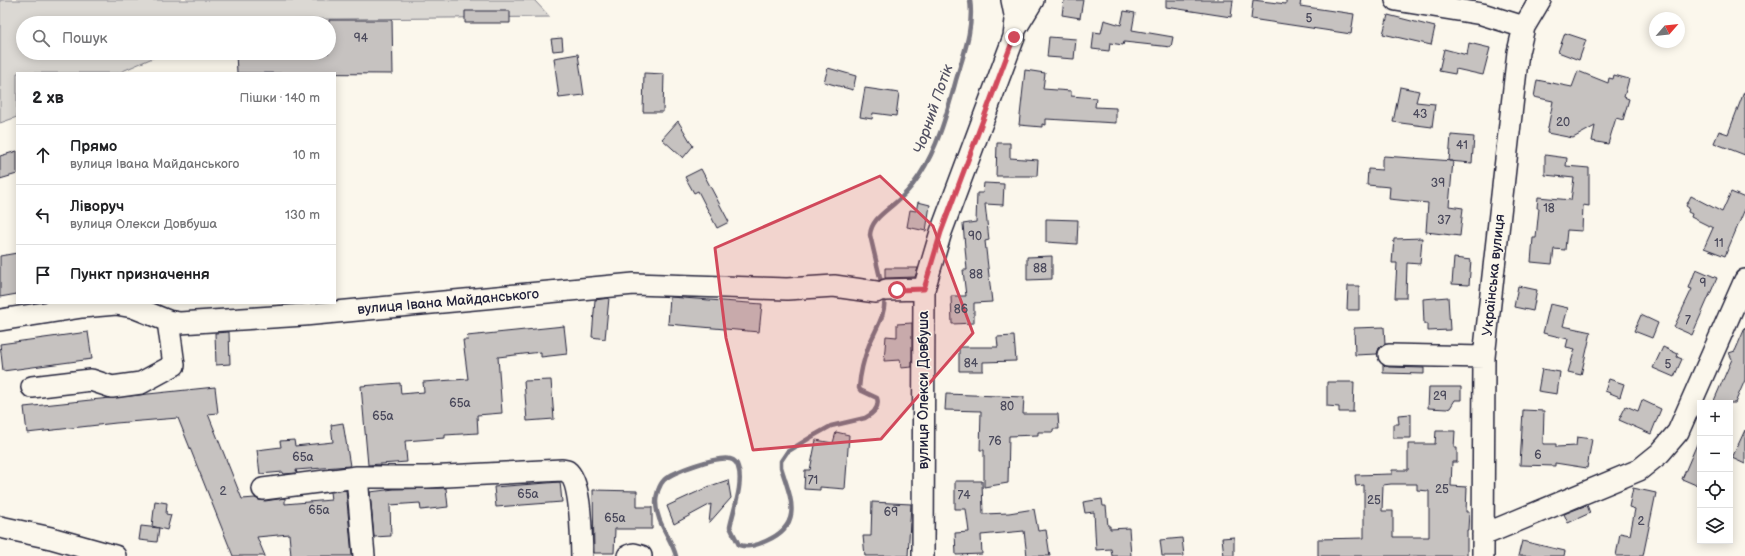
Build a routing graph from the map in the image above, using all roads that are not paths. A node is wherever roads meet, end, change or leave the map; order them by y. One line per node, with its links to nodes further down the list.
1 (1012, 0): 5 (street, вулиця Олекси Довбуша)
2 (1033, 0): 5 (street)
3 (1396, 0): 6 (street)
4 (1540, 0): 6 (street, Українська вулиця)
5 (1016, 28): 8 (street, вулиця Олекси Довбуша)
6 (1524, 28): 13 (street, Українська вулиця)
7 (1745, 280): 18 (street)
8 (924, 289): 9 (street, вулиця Івана Майданського); 25 (street, вулиця Олекси Довбуша)
9 (303, 309): 11 (street, вулиця Івана Майданського)
10 (0, 320): 11 (street, вулиця Івана Майданського)
11 (168, 321): 14 (street)
12 (1389, 355): 13 (street)
13 (1484, 357): 18 (street, Українська вулиця)
14 (32, 387)
15 (357, 477): 16 (street); 21 (street); 22 (street)
16 (263, 489)
17 (0, 527): 19 (street)
18 (1484, 535): 26 (street, Українська вулиця)
19 (83, 552): 20 (street)
20 (114, 556)
21 (364, 556)
22 (582, 556)
23 (628, 556): 24 (street)
24 (641, 556)
25 (923, 556)
26 (1482, 556)

